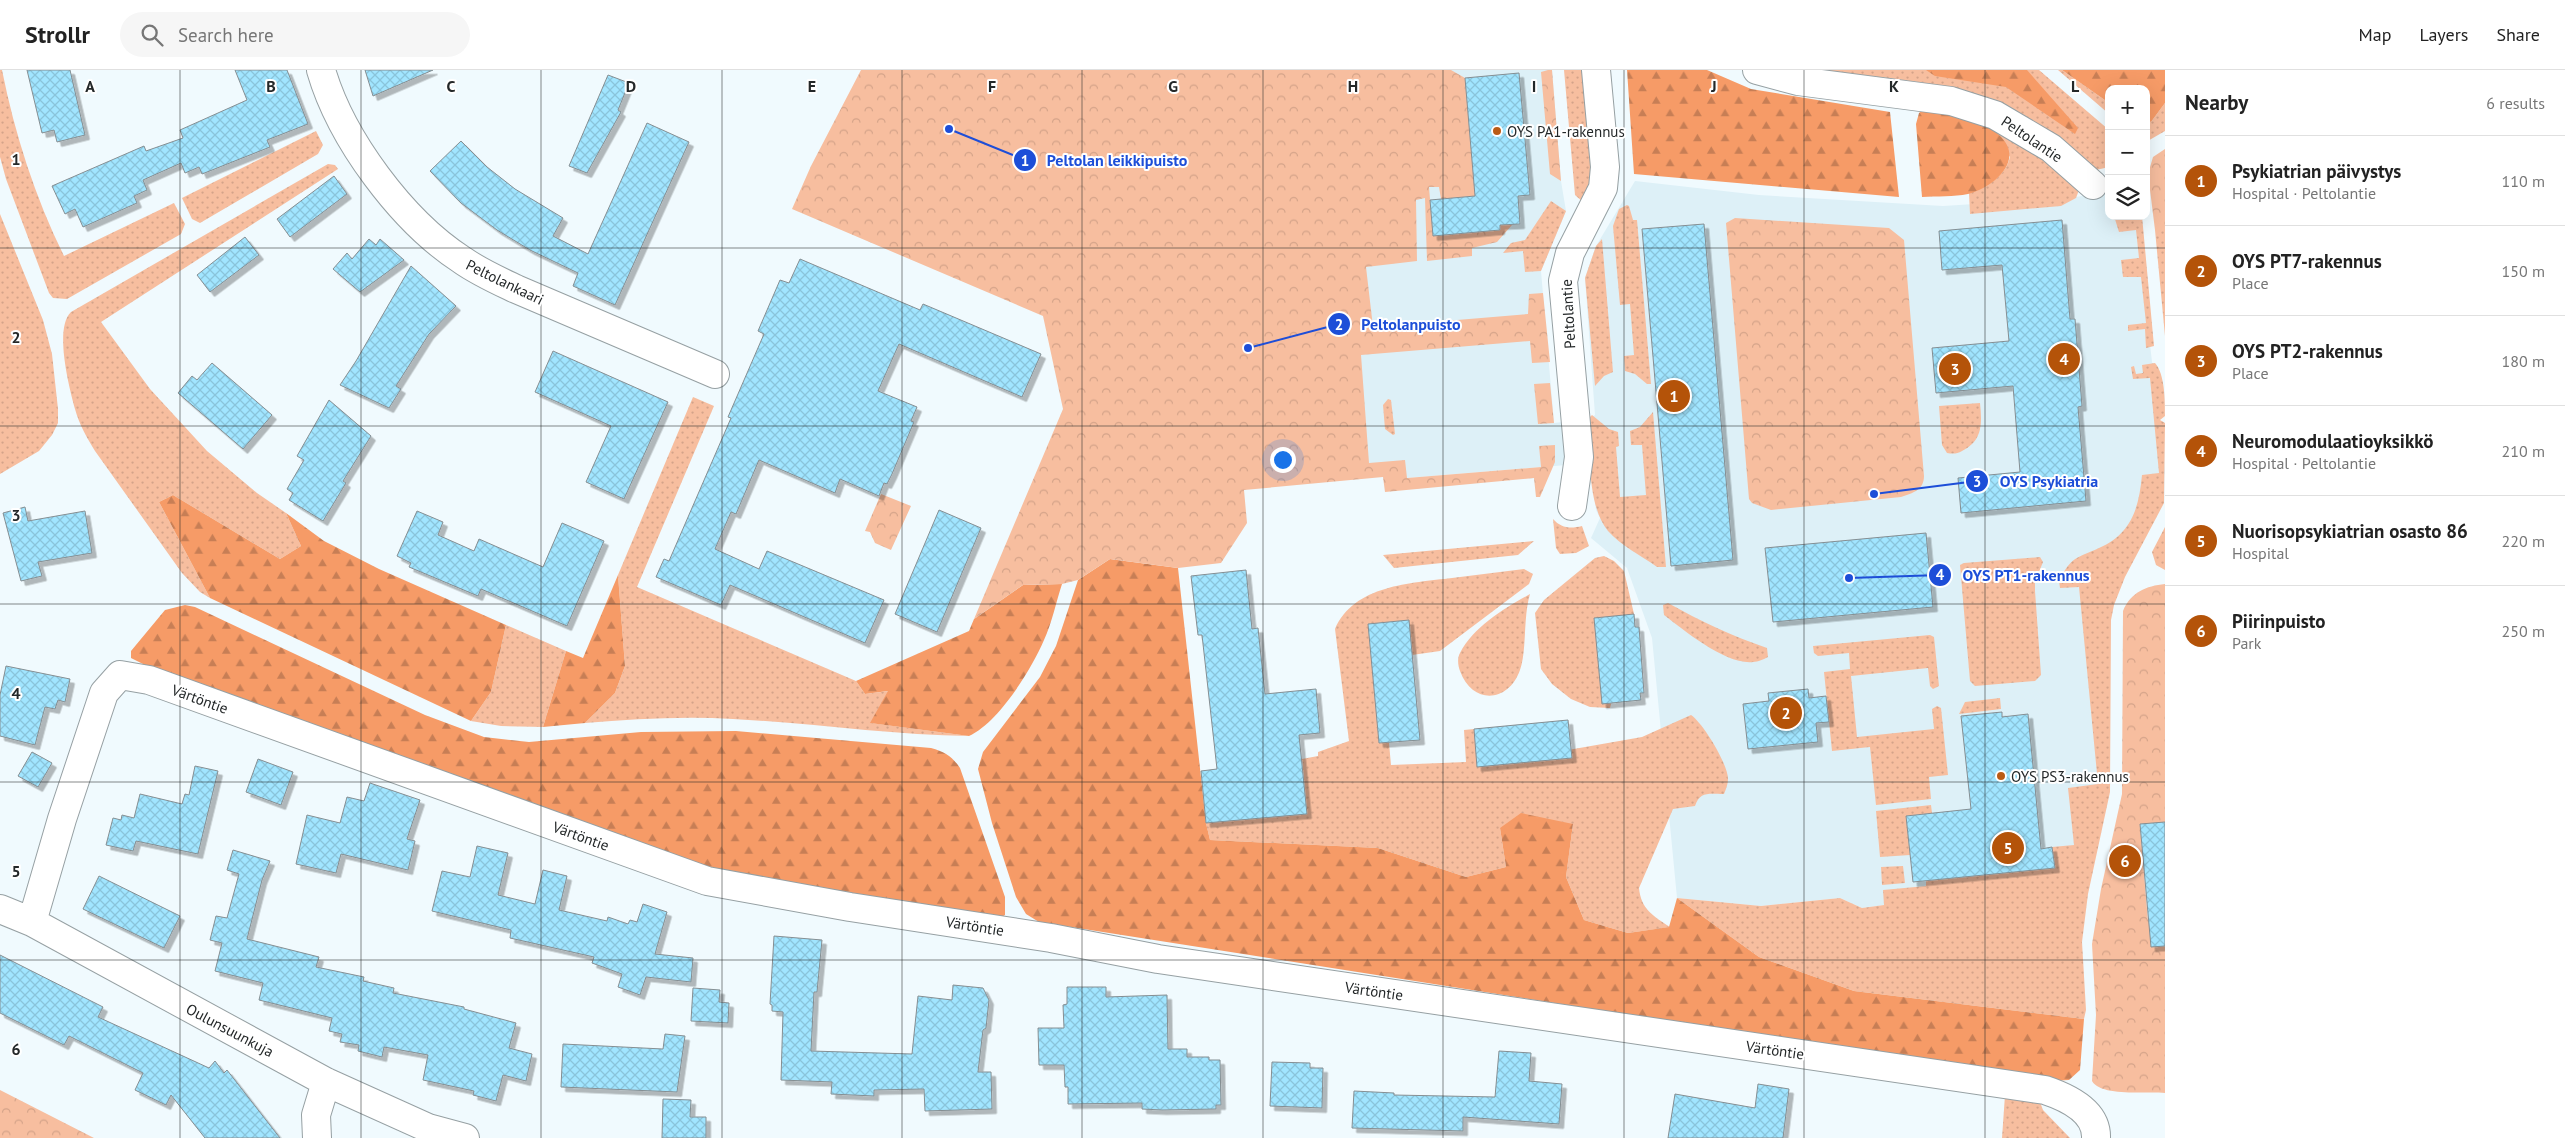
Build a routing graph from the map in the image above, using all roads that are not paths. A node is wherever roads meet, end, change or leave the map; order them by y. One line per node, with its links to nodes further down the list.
1 (321, 70): 5 (street, Peltolankaari)
2 (1596, 70): 6 (street, Peltolantie)
3 (1757, 70): 4 (street, Peltolantie)
4 (2093, 185)
5 (715, 374)
6 (1572, 506)
7 (0, 909): 8 (street, Oulunsuunkuja)
8 (32, 922): 9 (street, Oulunsuunkuja); 12 (street, Värtöntie)
9 (326, 1082): 10 (street); 11 (street, Oulunsuunkuja)
10 (317, 1138)
11 (465, 1138)
12 (2096, 1138)

